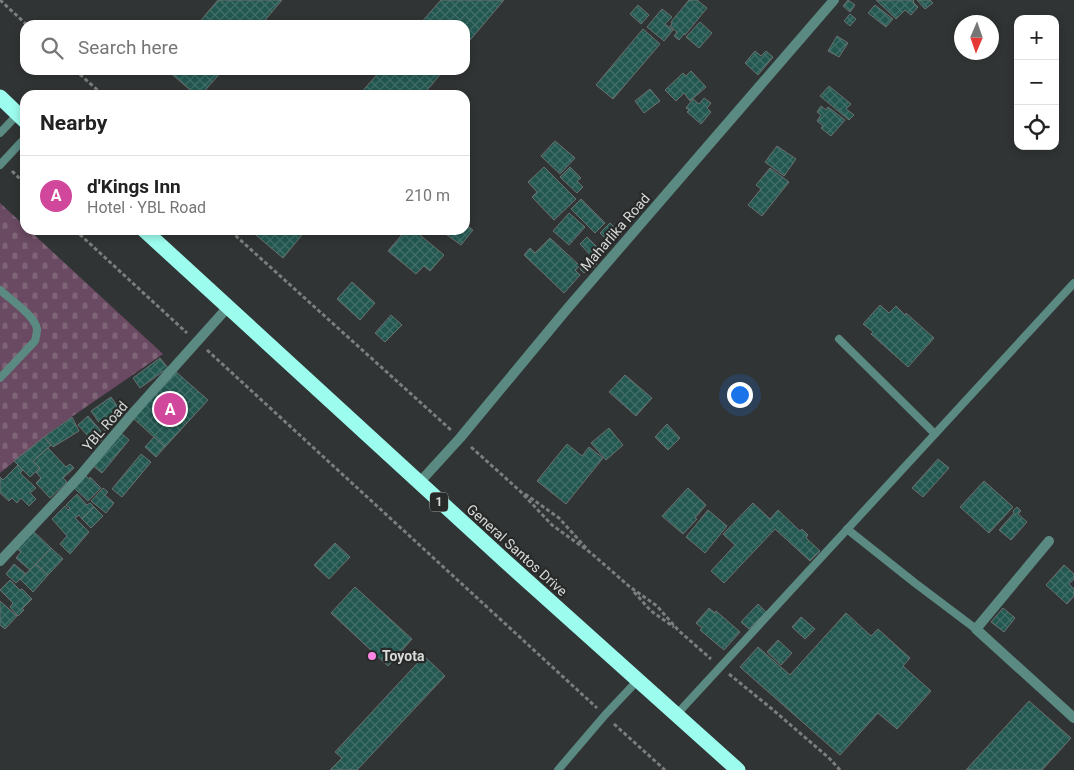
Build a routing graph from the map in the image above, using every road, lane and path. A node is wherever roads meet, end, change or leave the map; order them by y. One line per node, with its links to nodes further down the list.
1 (0, 0): 3 (path)
2 (834, 0): 22 (street, Maharlika Road)
3 (22, 20)
4 (81, 75): 5 (path)
5 (97, 90)
6 (0, 97): 7 (highway)
7 (20, 117)
8 (20, 119): 9 (lane)
9 (0, 133)
10 (20, 143): 11 (lane)
11 (0, 165)
12 (81, 235): 19 (path)
13 (149, 235): 17 (highway, General Santos Drive / 1)
14 (236, 235): 22 (path)
15 (1074, 283): 21 (lane)
16 (0, 290): 20 (lane)
17 (228, 307): 19 (street, YBL Road); 23 (highway, General Santos Drive / 1)
18 (839, 339): 21 (lane)
19 (197, 342): 28 (street, YBL Road); 35 (path)
20 (0, 378)
21 (935, 434): 25 (lane)
22 (460, 438): 23 (street, Maharlika Road); 24 (path)
23 (419, 483): 33 (highway, General Santos Drive / 1)
24 (520, 491): 27 (path); 27 (path)
25 (847, 529): 30 (lane); 32 (lane)
26 (1049, 541): 30 (street)
27 (591, 553): 29 (path)
28 (0, 561)
29 (630, 588): 31 (path); 31 (path)
30 (976, 629): 36 (street)
31 (678, 630): 32 (path)
32 (720, 667): 34 (lane); 40 (path)
33 (638, 680): 34 (highway, General Santos Drive / 1); 35 (lane)
34 (677, 714): 39 (highway, General Santos Drive / 1)
35 (605, 715): 37 (lane); 38 (path)
36 (1074, 718)
37 (558, 770)
38 (665, 770)
39 (738, 770)
40 (840, 770)

